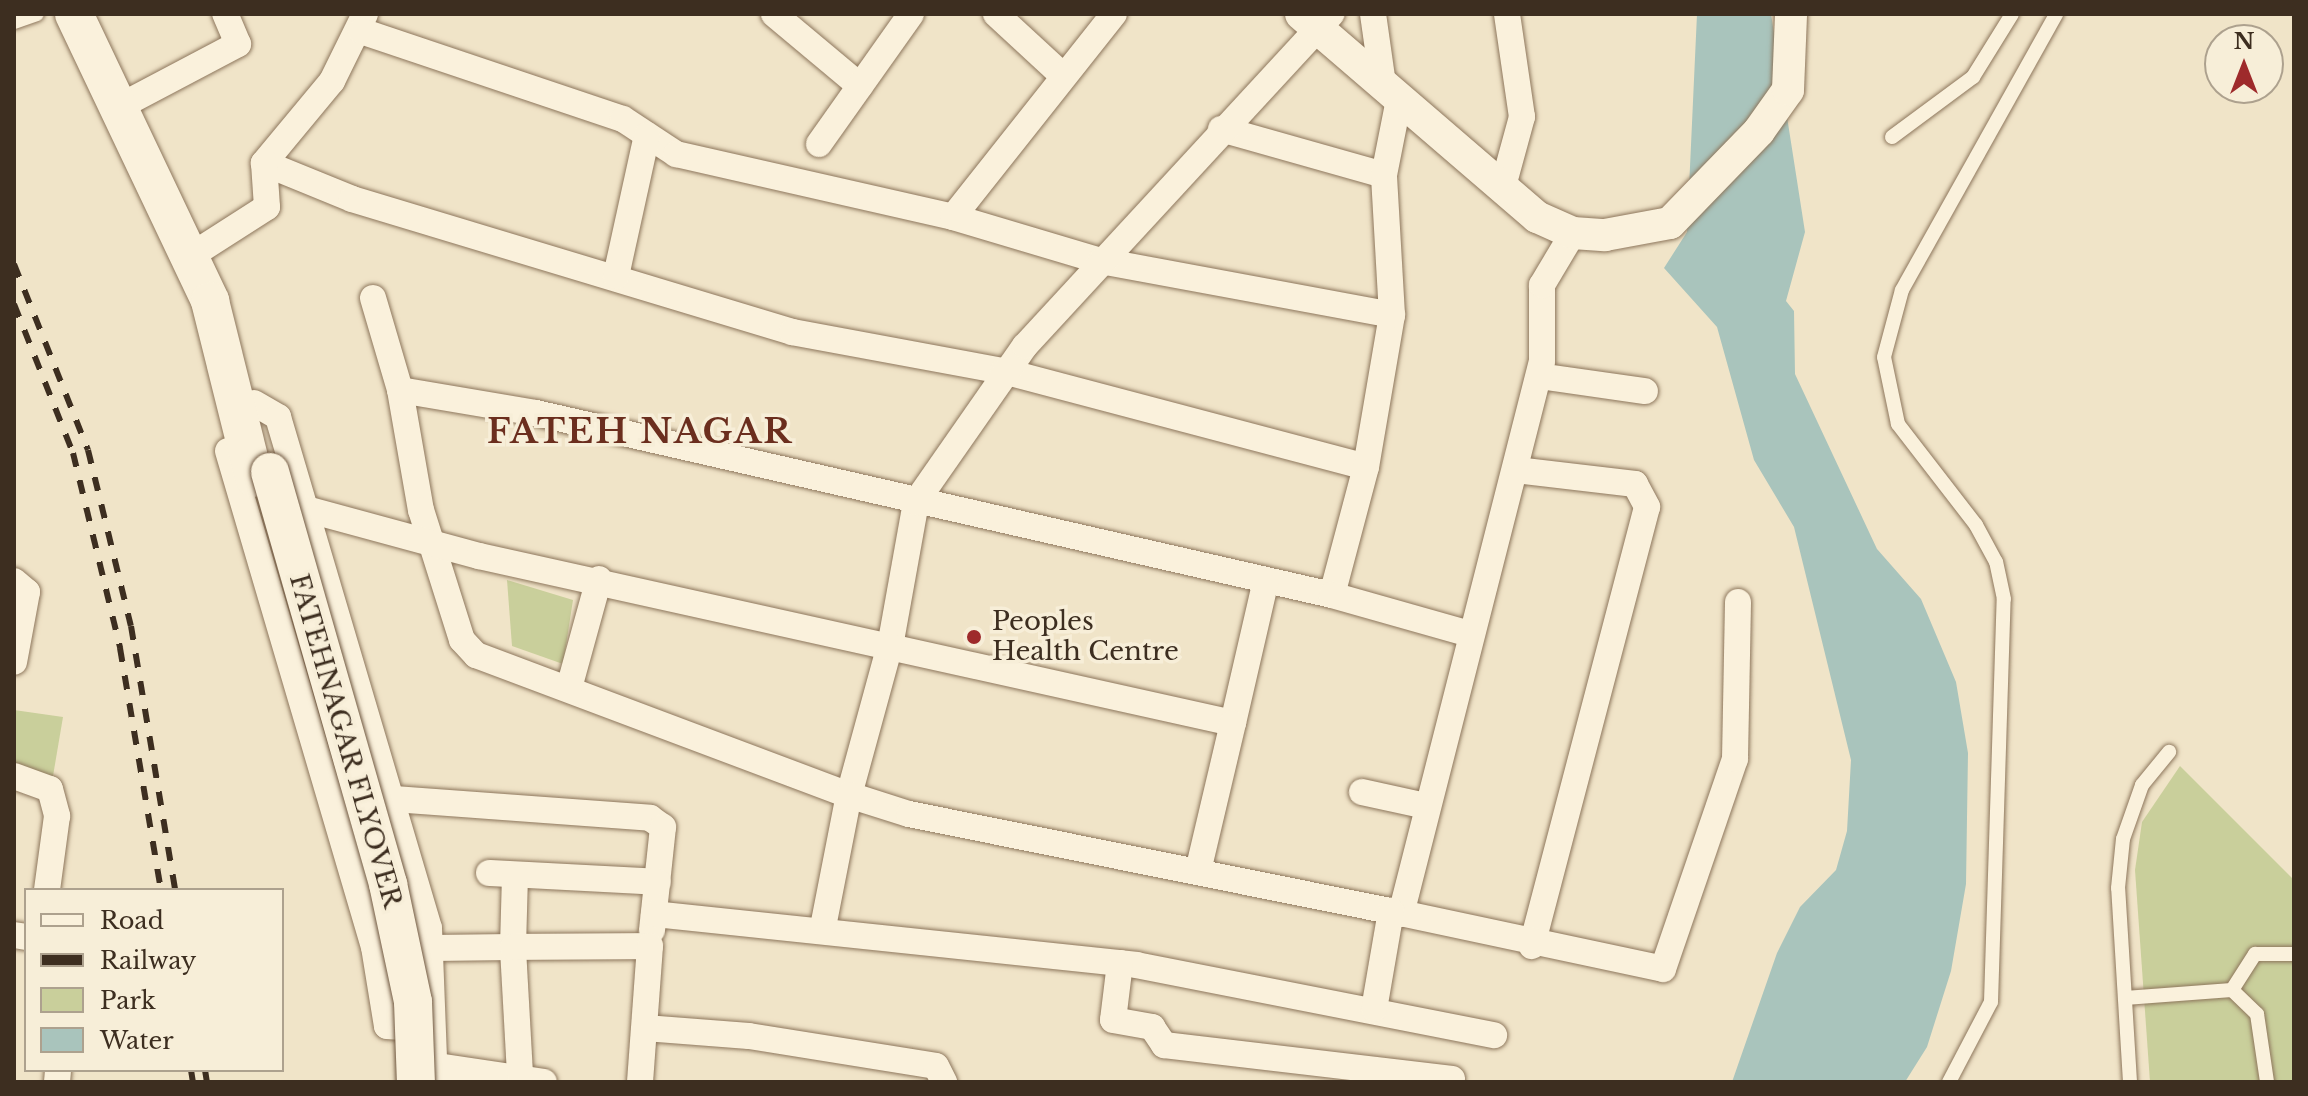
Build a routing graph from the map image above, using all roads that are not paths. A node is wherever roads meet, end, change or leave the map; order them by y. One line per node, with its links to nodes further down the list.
1 (37, 14): 15 (lane)
2 (74, 14): 39 (main road)
3 (89, 14): 20 (main road)
4 (225, 14): 20 (street)
5 (774, 14): 18 (street)
6 (911, 14): 18 (street)
7 (996, 14): 17 (street)
8 (1114, 14): 17 (street)
9 (1373, 14): 19 (street)
10 (1507, 14): 27 (street)
11 (1791, 14): 29 (street)
12 (2012, 14): 23 (lane)
13 (2056, 14): 88 (lane)
14 (1317, 20): 19 (street); 21 (street)
15 (14, 22)
16 (363, 22): 22 (street); 25 (street)
17 (1062, 75): 28 (street)
18 (860, 86): 24 (street)
19 (1391, 91): 26 (street); 27 (street)
20 (132, 100): 30 (main road)
21 (1221, 129): 26 (street); 31 (street)
22 (647, 135): 28 (street); 32 (street)
23 (1892, 137)
24 (819, 144)
25 (264, 163): 30 (street); 32 (street)
26 (1384, 175): 34 (street)
27 (1502, 190): 29 (street)
28 (953, 217): 31 (street)
29 (1573, 233): 36 (street)
30 (203, 248): 39 (main road)
31 (1101, 261): 34 (street); 35 (street)
32 (616, 276): 35 (street)
33 (373, 298): 37 (street)
34 (1392, 315): 40 (street)
35 (1003, 371): 40 (street); 43 (street)
36 (1539, 376): 38 (street); 41 (street)
37 (400, 390): 43 (street); 45 (street)
38 (1645, 391)
39 (246, 407): 42 (main road, FATEHNAGAR FLYOVER); 44 (street); 80 (street)
40 (1366, 467): 49 (street)
41 (1516, 470): 51 (street); 71 (street)
42 (262, 475): 82 (main road, FATEHNAGAR FLYOVER, bridge); 85 (main road, FATEHNAGAR FLYOVER)
43 (916, 502): 48 (street); 52 (street)
44 (306, 509): 45 (street); 60 (street)
45 (430, 540): 46 (street); 54 (street)
46 (599, 579): 52 (street); 54 (street)
47 (14, 581): 53 (street)
48 (1265, 584): 49 (street); 55 (street)
49 (1332, 595): 51 (street)
50 (1738, 602): 71 (street)
51 (1470, 634): 61 (street)
52 (889, 650): 55 (street); 59 (street)
53 (14, 662)
54 (569, 688): 59 (street)
55 (1233, 723): 62 (street)
56 (2169, 752): 77 (lane)
57 (14, 776): 66 (street)
58 (1362, 792): 61 (street)
59 (849, 795): 62 (street); 69 (street)
60 (394, 799): 65 (street); 73 (street)
61 (1426, 806): 67 (street)
62 (1198, 871): 67 (street)
63 (489, 873): 64 (street)
64 (515, 875): 65 (street); 72 (street)
65 (658, 882): 68 (street)
66 (47, 888)
67 (1396, 912): 71 (street); 78 (street)
68 (654, 914): 69 (street); 70 (street)
69 (823, 927): 75 (street)
70 (650, 946): 72 (street); 79 (street)
71 (1532, 946)
72 (513, 947): 73 (street); 83 (street)
73 (432, 948): 80 (street)
74 (2294, 954): 76 (lane)
75 (1120, 963): 78 (street); 84 (street)
76 (2232, 990): 77 (lane); 90 (lane)
77 (2125, 998): 89 (lane)
78 (1374, 1009): 81 (street)
79 (645, 1028): 86 (street); 87 (street)
80 (437, 1029): 82 (street)
81 (1494, 1035)
82 (429, 1077): 83 (street)
83 (532, 1079)
84 (1452, 1079)
85 (398, 1082)
86 (640, 1082)
87 (944, 1082)
88 (1949, 1082)
89 (2130, 1082)
90 (2267, 1082)

